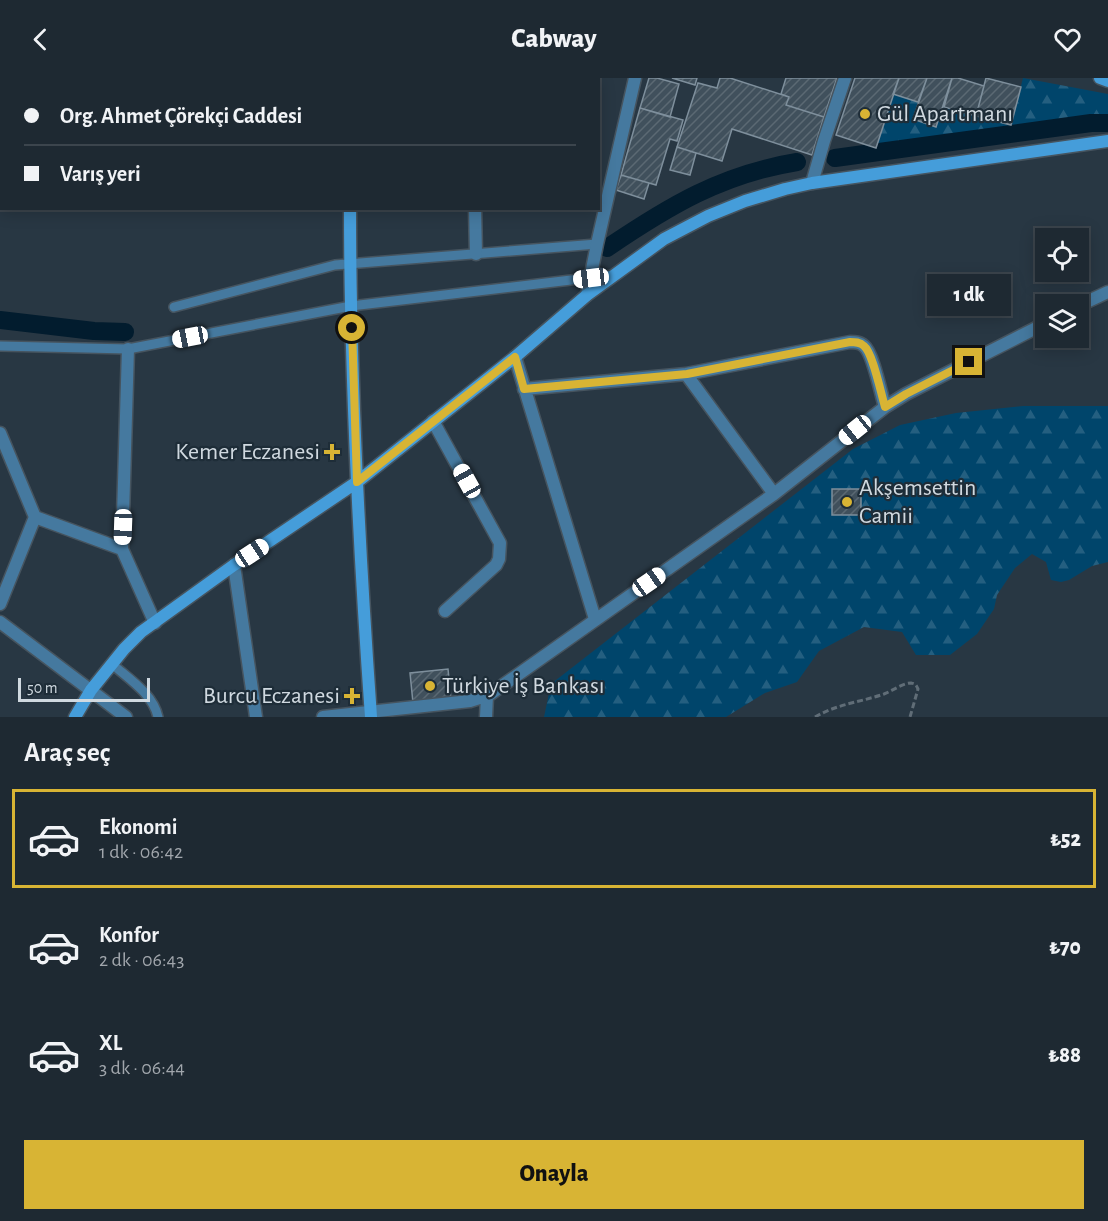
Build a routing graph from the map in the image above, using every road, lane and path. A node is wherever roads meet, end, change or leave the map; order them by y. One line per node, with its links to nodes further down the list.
1 (635, 78): 9 (street)
2 (845, 78): 6 (street)
3 (1100, 78): 4 (street)
4 (1108, 81)
5 (1108, 141): 6 (street)
6 (812, 183): 12 (street)
7 (350, 210): 11 (street)
8 (475, 210): 10 (street)
9 (597, 244): 10 (lane); 13 (street)
10 (476, 254): 11 (lane)
11 (350, 263): 17 (street); 18 (lane)
12 (616, 274): 13 (lane); 15 (street)
13 (591, 278): 15 (street); 17 (lane)
14 (1108, 292): 16 (street)
15 (587, 295): 22 (street)
16 (1089, 301)
17 (351, 306): 21 (lane); 28 (street)
18 (174, 307)
19 (1035, 329): 25 (street)
20 (0, 346): 21 (lane)
21 (128, 349): 31 (street)
22 (515, 357): 24 (street); 26 (street)
23 (687, 374): 24 (street); 25 (street); 29 (street)
24 (524, 389): 35 (street)
25 (885, 407): 29 (street)
26 (433, 421): 28 (street); 34 (street)
27 (0, 433): 30 (street)
28 (357, 482): 32 (street); 41 (street)
29 (774, 495): 35 (street)
30 (35, 517): 31 (street); 33 (street)
31 (122, 549): 37 (street)
32 (234, 565): 37 (street); 45 (street)
33 (0, 604)
34 (445, 611)
35 (595, 620): 40 (street)
36 (0, 622): 39 (street)
37 (155, 623): 38 (street)
38 (112, 664): 39 (street); 44 (lane)
39 (91, 690): 42 (street); 43 (street)
40 (487, 696): 41 (street); 47 (street)
41 (371, 714): 46 (street)
42 (75, 717)
43 (126, 717)
44 (158, 717)
45 (256, 717)
46 (323, 717)
47 (486, 717)
48 (815, 717): 49 (path)
49 (910, 717)

